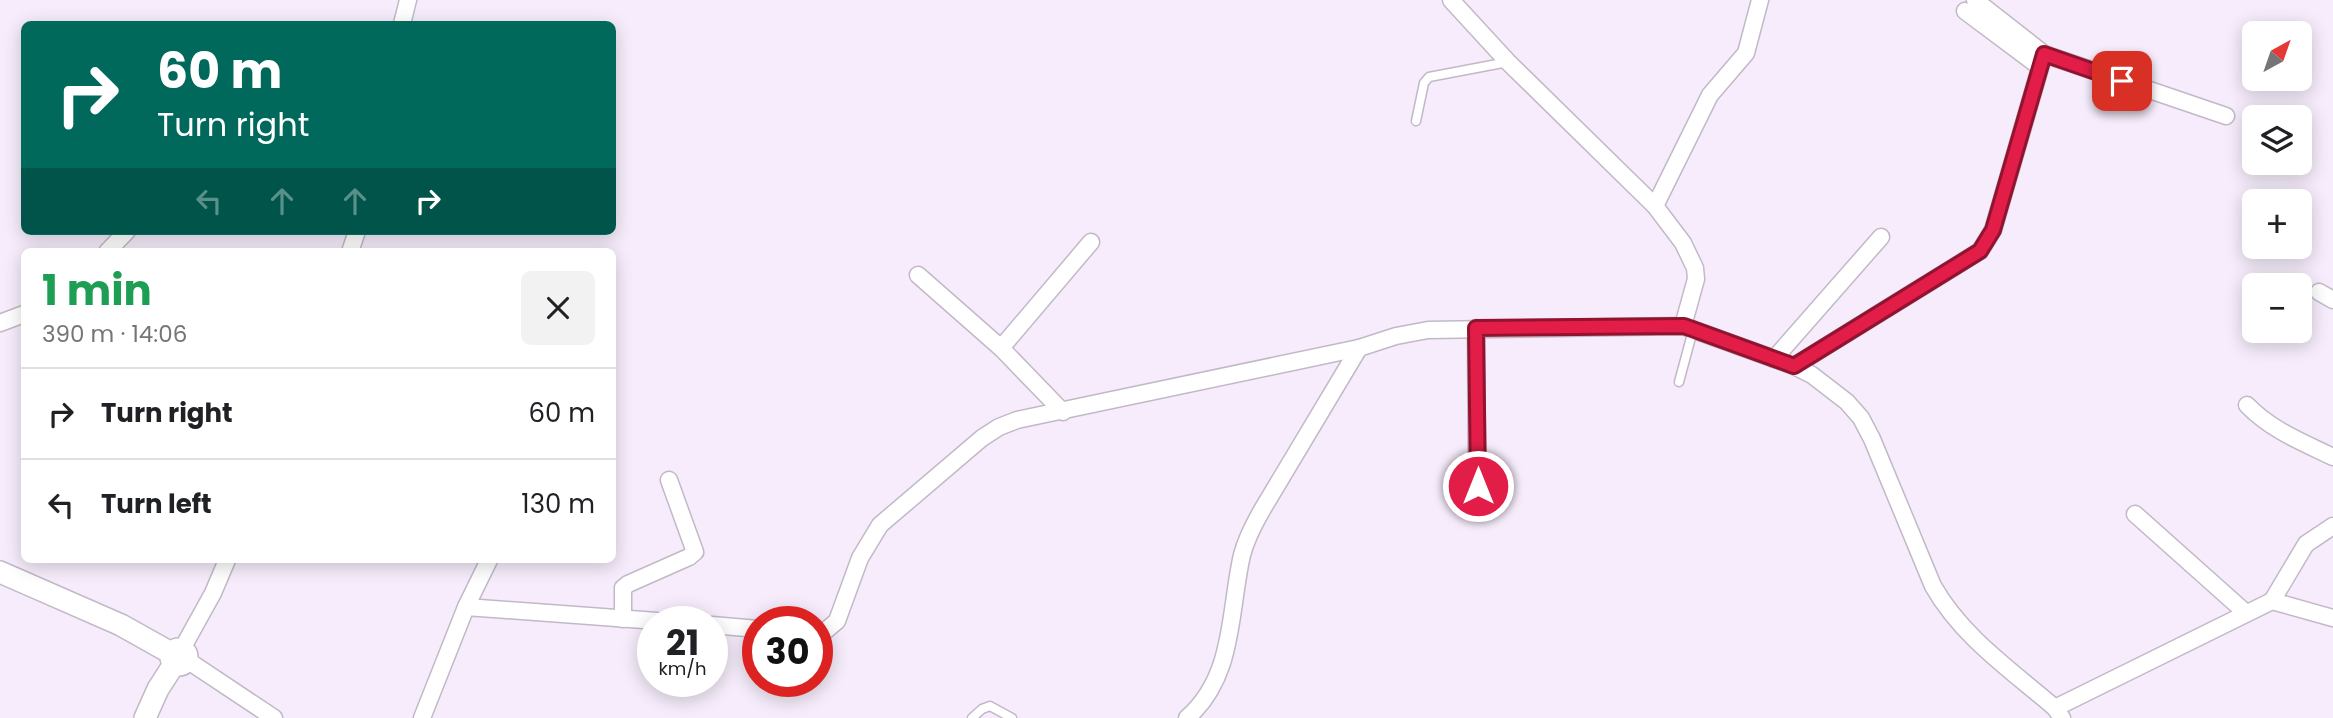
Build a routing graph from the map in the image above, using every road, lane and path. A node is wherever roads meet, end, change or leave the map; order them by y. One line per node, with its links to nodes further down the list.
1 (408, 0): 5 (street)
2 (1451, 0): 7 (street)
3 (1758, 1): 10 (street)
4 (1970, 6): 6 (street)
5 (403, 21)
6 (2042, 61): 8 (street); 23 (street)
7 (1508, 62): 9 (lane); 10 (street)
8 (2226, 116)
9 (1416, 121)
10 (1655, 206): 19 (street)
11 (123, 235): 14 (street)
12 (1881, 237): 22 (street)
13 (1091, 242): 20 (street)
14 (111, 248)
15 (918, 275): 20 (street)
16 (21, 315): 17 (street)
17 (0, 323)
18 (1476, 328): 19 (street); 21 (street); 29 (street)
19 (1688, 328): 22 (street); 24 (lane)
20 (1001, 348): 26 (street)
21 (1359, 348): 26 (street); 49 (street)
22 (1774, 359): 23 (street)
23 (1794, 366): 43 (street)
24 (1679, 382)
25 (2247, 405): 27 (street)
26 (1063, 412): 41 (street)
27 (2333, 457)
28 (669, 480): 39 (street)
29 (1478, 486)
30 (2135, 514): 37 (street)
31 (2333, 526): 35 (street)
32 (226, 563): 42 (street)
33 (488, 563): 36 (street)
34 (0, 572): 42 (street)
35 (2272, 601): 37 (street); 38 (street)
36 (467, 607): 39 (street); 46 (street)
37 (2246, 613): 43 (street)
38 (2333, 618)
39 (622, 619): 40 (street)
40 (637, 620)
41 (833, 624)
42 (178, 657): 44 (street); 45 (street)
43 (2059, 713)
44 (145, 718)
45 (275, 718)
46 (422, 718)
47 (972, 718): 48 (lane)
48 (1012, 718)
49 (1187, 718)

